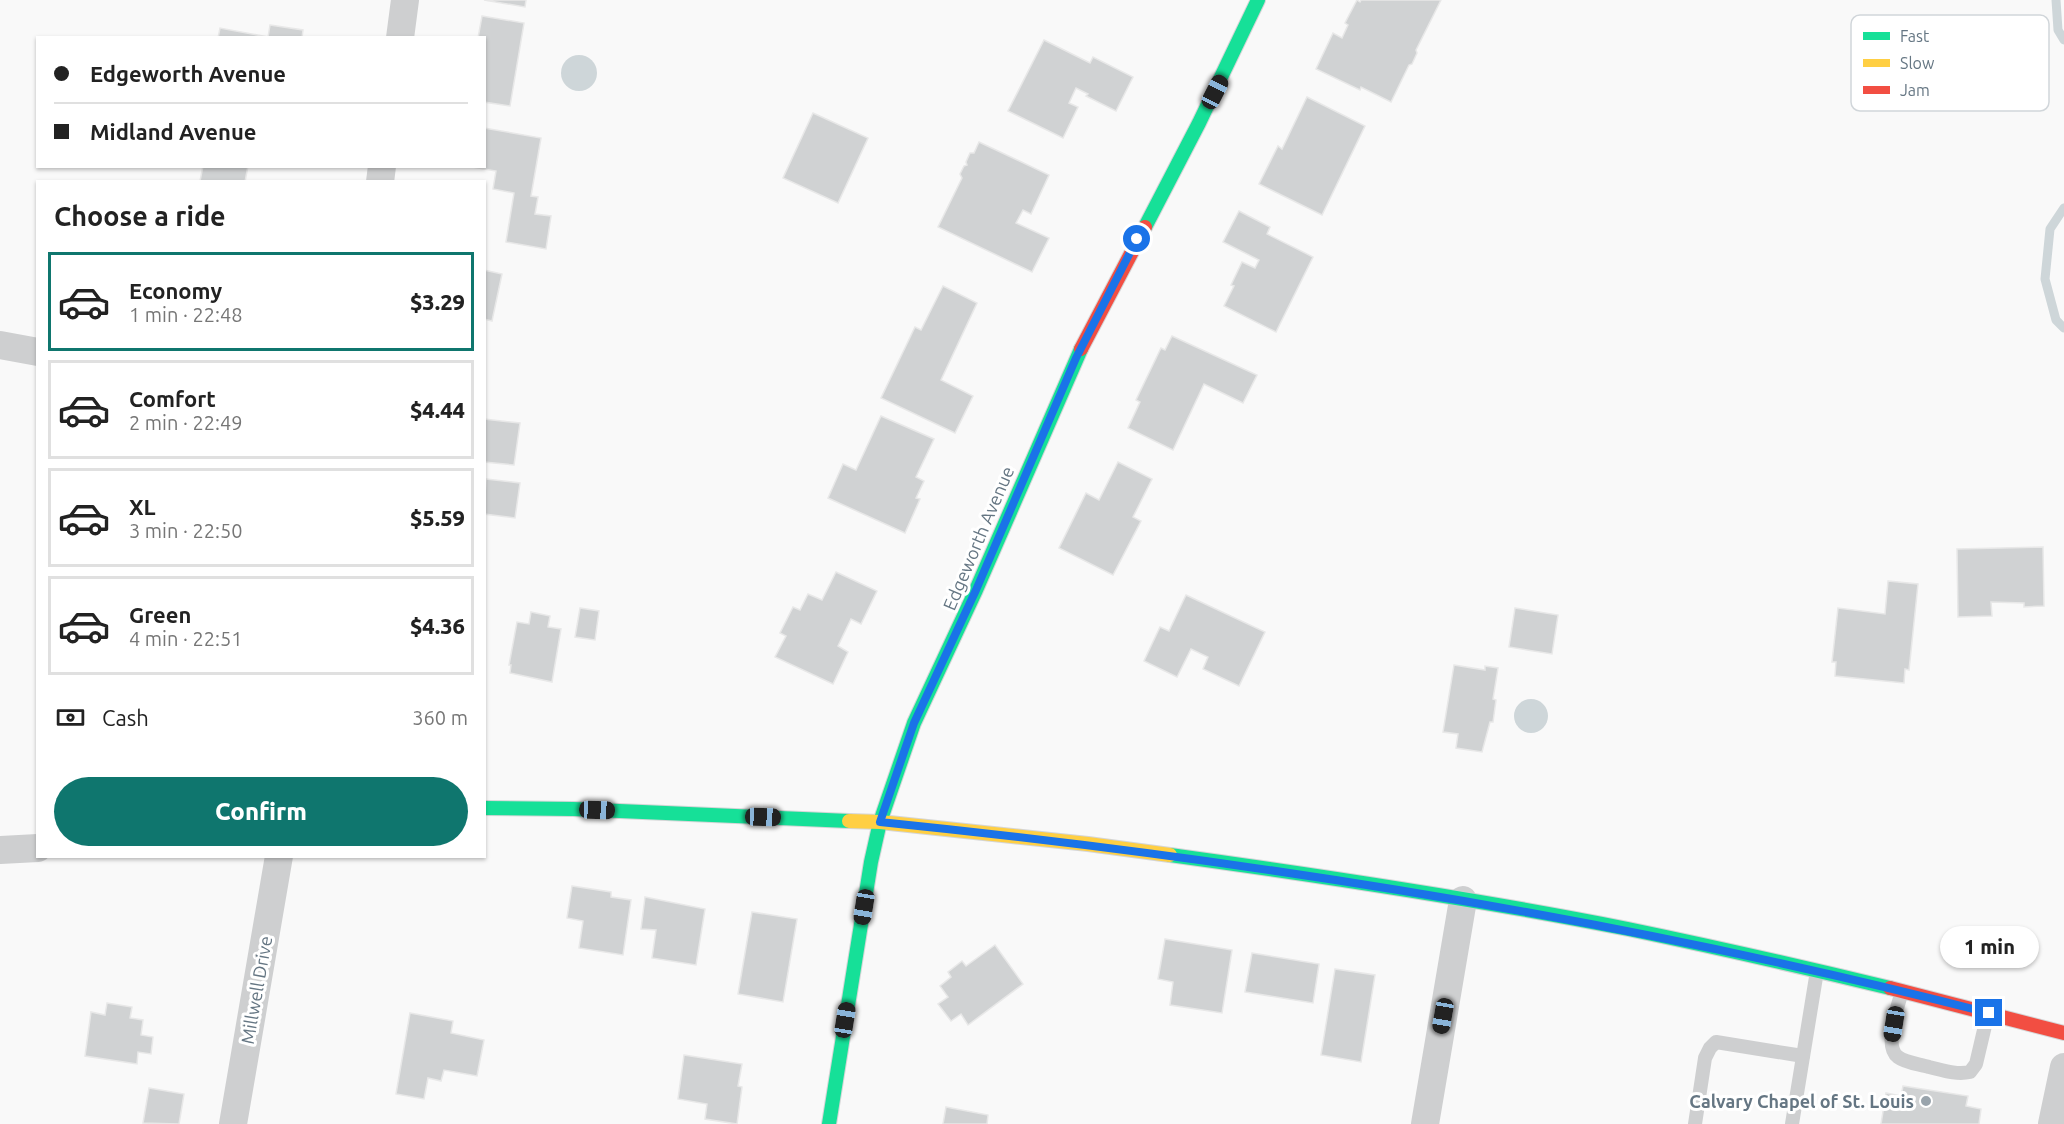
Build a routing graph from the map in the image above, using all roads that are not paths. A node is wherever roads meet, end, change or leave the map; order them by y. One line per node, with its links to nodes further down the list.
1 (405, 0): 3 (street)
2 (1258, 0): 7 (street, Edgeworth Avenue)
3 (400, 36)
4 (1, 350): 5 (street)
5 (36, 352)
6 (486, 808): 7 (street)
7 (880, 822): 11 (street); 19 (street, Edgeworth Avenue)
8 (36, 848): 9 (street)
9 (0, 850)
10 (279, 858): 18 (street, Millwell Drive)
11 (1463, 900): 12 (street); 20 (street)
12 (1817, 971): 13 (street); 16 (lane)
13 (1902, 991): 14 (street); 14 (lane)
14 (1989, 1013): 15 (street)
15 (2064, 1033)
16 (1803, 1056): 21 (lane); 22 (lane)
17 (2064, 1066): 23 (street)
18 (233, 1124)
19 (829, 1124)
20 (1425, 1124)
21 (1695, 1124)
22 (1792, 1124)
23 (2052, 1124)

